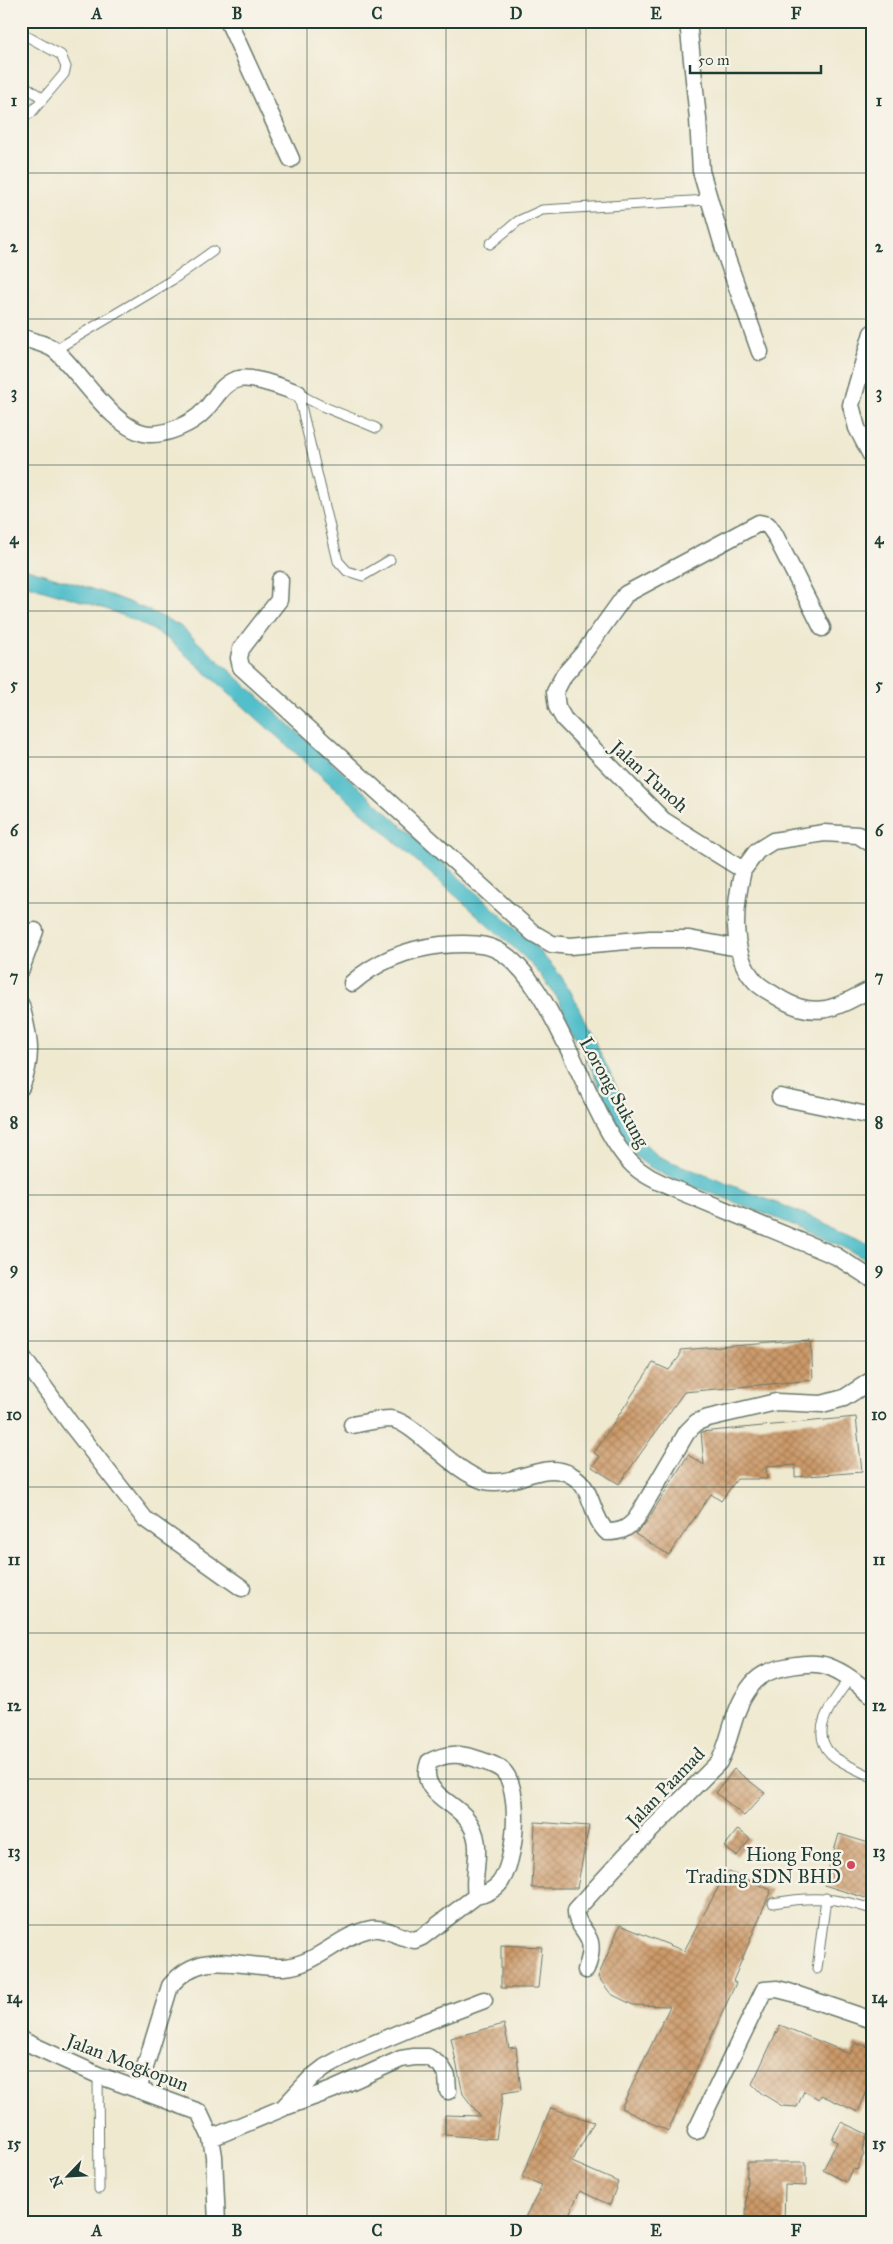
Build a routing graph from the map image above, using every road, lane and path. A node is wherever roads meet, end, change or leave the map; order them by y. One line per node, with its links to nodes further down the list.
1 (228, 21): 7 (street)
2 (688, 21): 8 (street)
3 (21, 33): 5 (lane)
4 (21, 83): 5 (lane)
5 (42, 98): 6 (lane)
6 (21, 117)
7 (291, 158)
8 (708, 200): 9 (lane); 14 (street)
9 (490, 244)
10 (214, 251): 13 (lane)
11 (872, 333): 17 (street)
12 (21, 337): 13 (street)
13 (55, 350): 15 (street)
14 (760, 352)
15 (298, 394): 16 (lane); 18 (lane)
16 (376, 428)
17 (872, 457)
18 (390, 560)
19 (280, 580): 24 (street)
20 (822, 628): 22 (street, Jalan Tunoh)
21 (872, 844): 22 (street)
22 (743, 870): 24 (street)
23 (28, 928): 25 (street)
24 (738, 948): 27 (street)
25 (21, 970)
26 (352, 983): 32 (street, Lorong Sukung)
27 (872, 989)
28 (21, 1005): 29 (street)
29 (21, 1087)
30 (780, 1097): 31 (street)
31 (872, 1116)
32 (872, 1279)
33 (21, 1355): 36 (street)
34 (872, 1380): 35 (street)
35 (352, 1425)
36 (242, 1588)
37 (850, 1677): 38 (street, Jalan Paamad); 39 (lane); 45 (street, Jalan Paamad)
38 (872, 1695)
39 (872, 1777)
40 (476, 1896): 40 (street); 50 (street)
41 (826, 1898): 42 (lane); 43 (lane); 44 (lane)
42 (773, 1903)
43 (872, 1908)
44 (817, 1969)
45 (586, 1970)
46 (484, 2000): 52 (street)
47 (872, 2020): 53 (street)
48 (21, 2040): 49 (street, Jalan Mogkopun)
49 (98, 2076): 50 (street, Jalan Mogkopun); 55 (lane)
50 (138, 2090): 54 (street, Jalan Mogkopun)
51 (448, 2091): 52 (street)
52 (283, 2108): 54 (street)
53 (696, 2131)
54 (211, 2138): 56 (street, Jalan Mogkopun)
55 (99, 2189)
56 (217, 2223)

